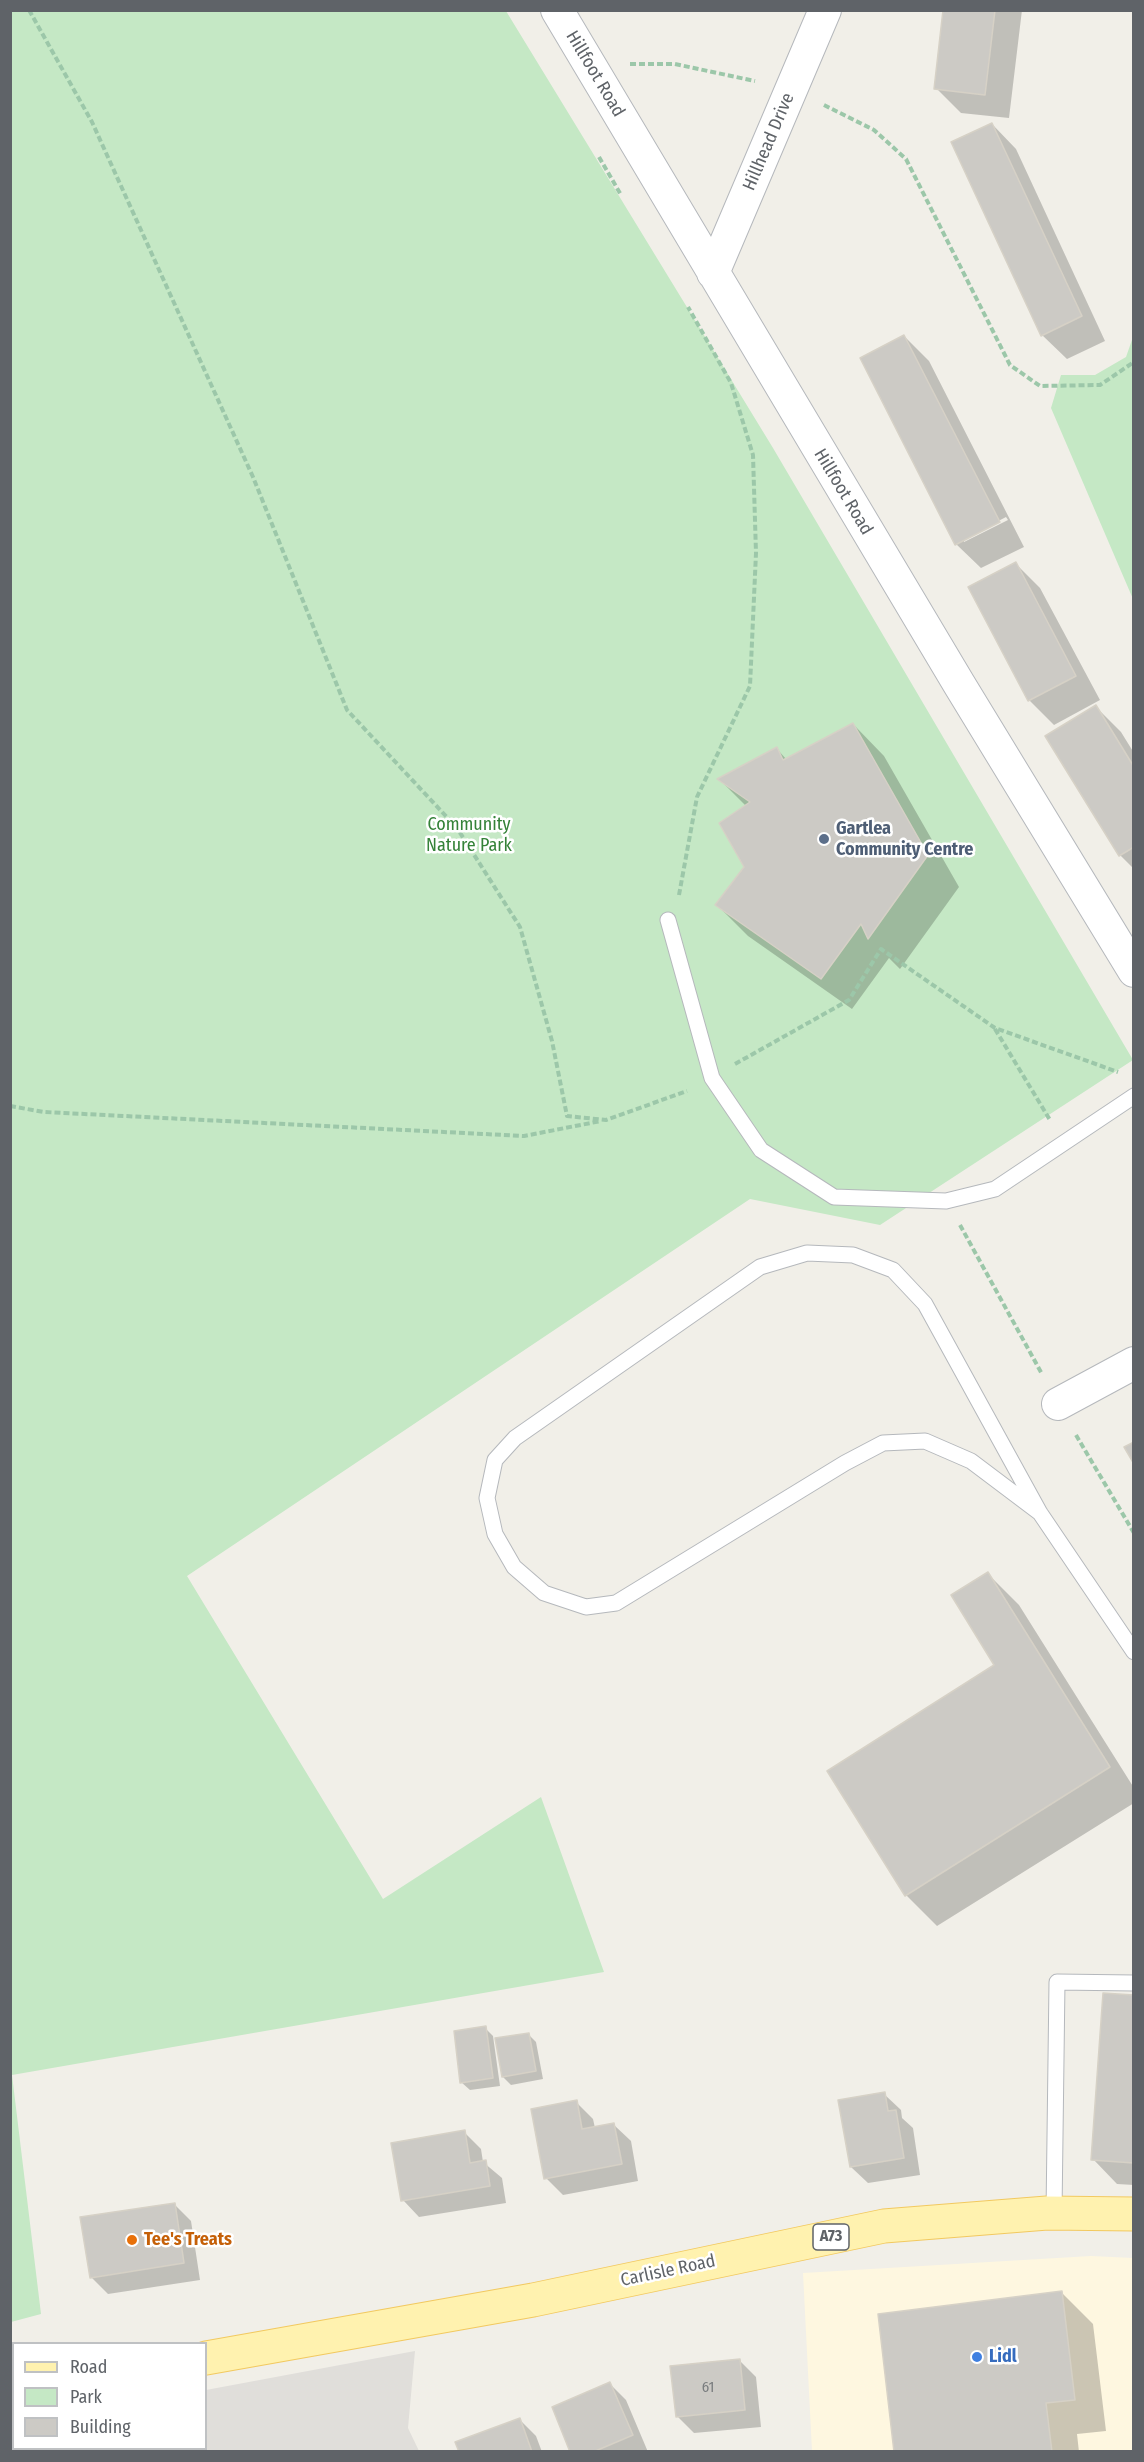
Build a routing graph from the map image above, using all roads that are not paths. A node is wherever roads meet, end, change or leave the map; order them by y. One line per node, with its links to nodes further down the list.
1 (557, 10): 3 (street, Hillfoot Road)
2 (825, 10): 3 (street, Hillhead Drive)
3 (713, 273): 5 (street, Hillfoot Road)
4 (668, 920): 6 (lane)
5 (1134, 971)
6 (1134, 1096)
7 (1134, 1363): 8 (street)
8 (1059, 1404)
9 (1040, 1513): 9 (lane); 10 (lane)
10 (1134, 1652)
11 (1134, 1983): 12 (lane)
12 (1054, 2213): 13 (main road, Carlisle Road / A73); 14 (main road, Carlisle Road / A73)
13 (1134, 2214)
14 (207, 2358)

